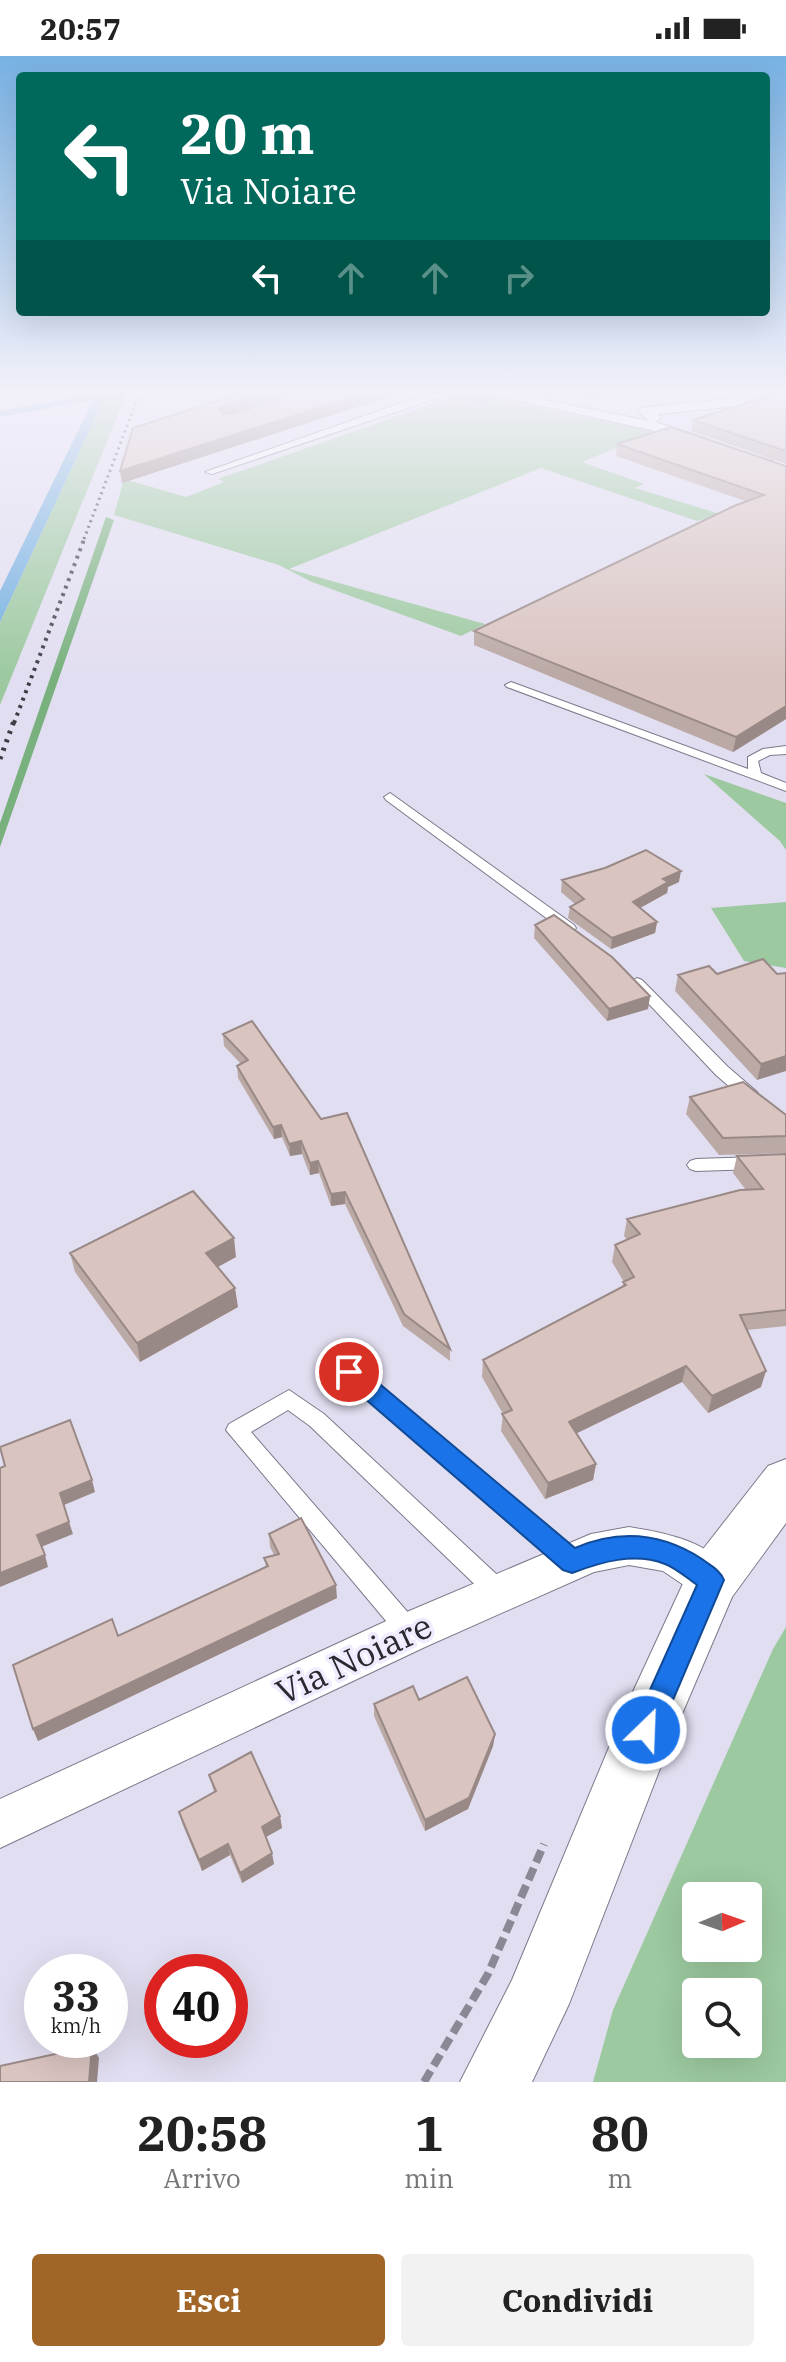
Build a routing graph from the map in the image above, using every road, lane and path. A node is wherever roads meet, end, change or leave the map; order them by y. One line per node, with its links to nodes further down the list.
1 (511, 685): 3 (lane)
2 (786, 750): 3 (lane)
3 (755, 773): 4 (lane)
4 (786, 787)
5 (390, 797): 6 (lane)
6 (580, 936)
7 (628, 974): 8 (lane)
8 (765, 1107)
9 (786, 1162): 10 (lane)
10 (696, 1165)
11 (349, 1372): 13 (lane)
12 (786, 1482): 14 (street)
13 (572, 1561): 14 (street, Via Noiare); 15 (street, Via Noiare)
14 (712, 1580): 18 (street)
15 (499, 1592): 16 (street, Via Noiare); 16 (lane)
16 (410, 1632): 17 (street, Via Noiare)
17 (0, 1824)
18 (495, 2082)

